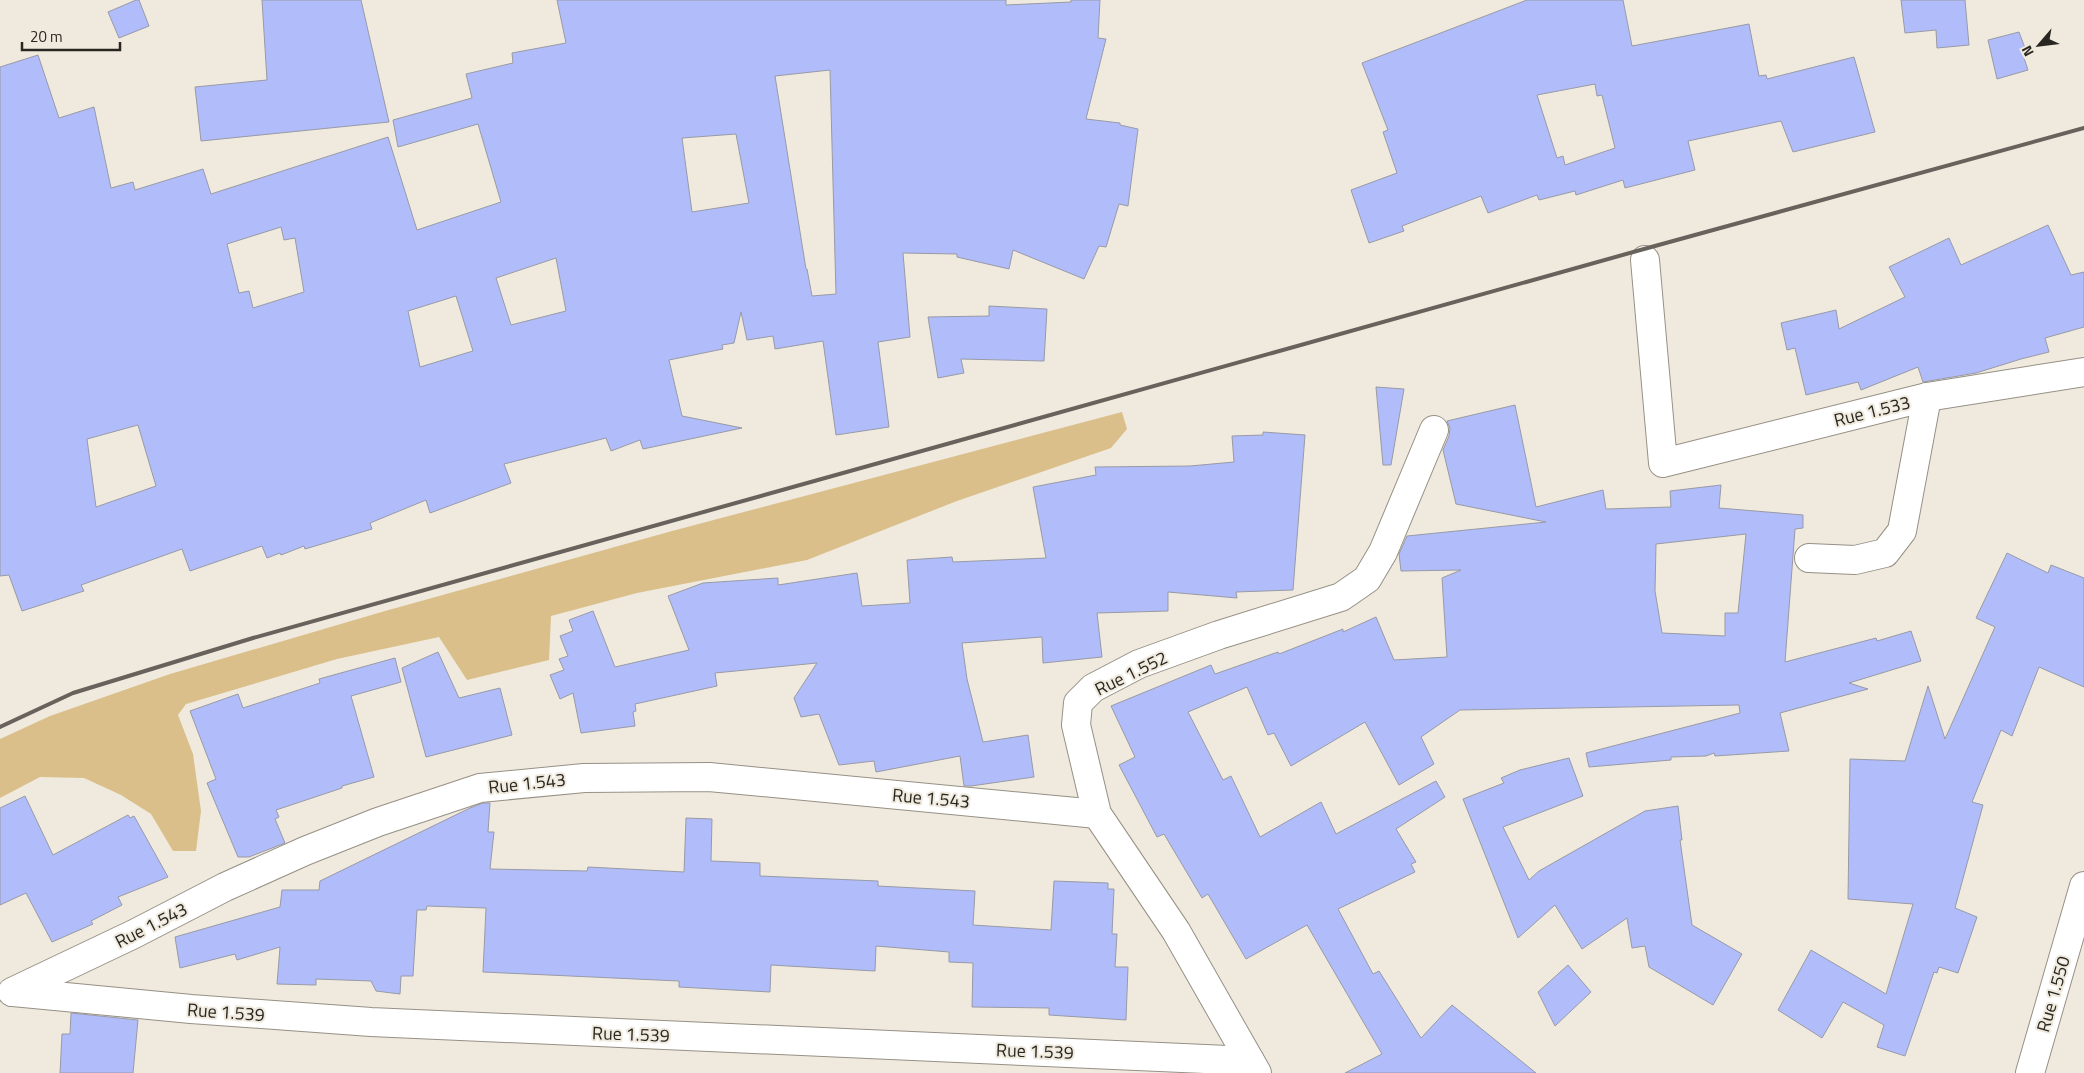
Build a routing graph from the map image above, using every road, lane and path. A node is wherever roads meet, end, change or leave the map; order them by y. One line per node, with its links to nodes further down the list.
1 (1645, 260): 3 (street, Rue 1.533)
2 (2084, 372): 3 (street, Rue 1.533)
3 (1926, 397): 5 (street)
4 (1434, 430): 6 (street, Rue 1.552)
5 (1809, 558)
6 (1097, 814): 8 (street, Rue 1.543); 9 (street, Rue 1.552)
7 (2084, 886): 10 (street, Rue 1.550)
8 (6, 995): 9 (street, Rue 1.539)
9 (1253, 1067)
10 (2030, 1073)

